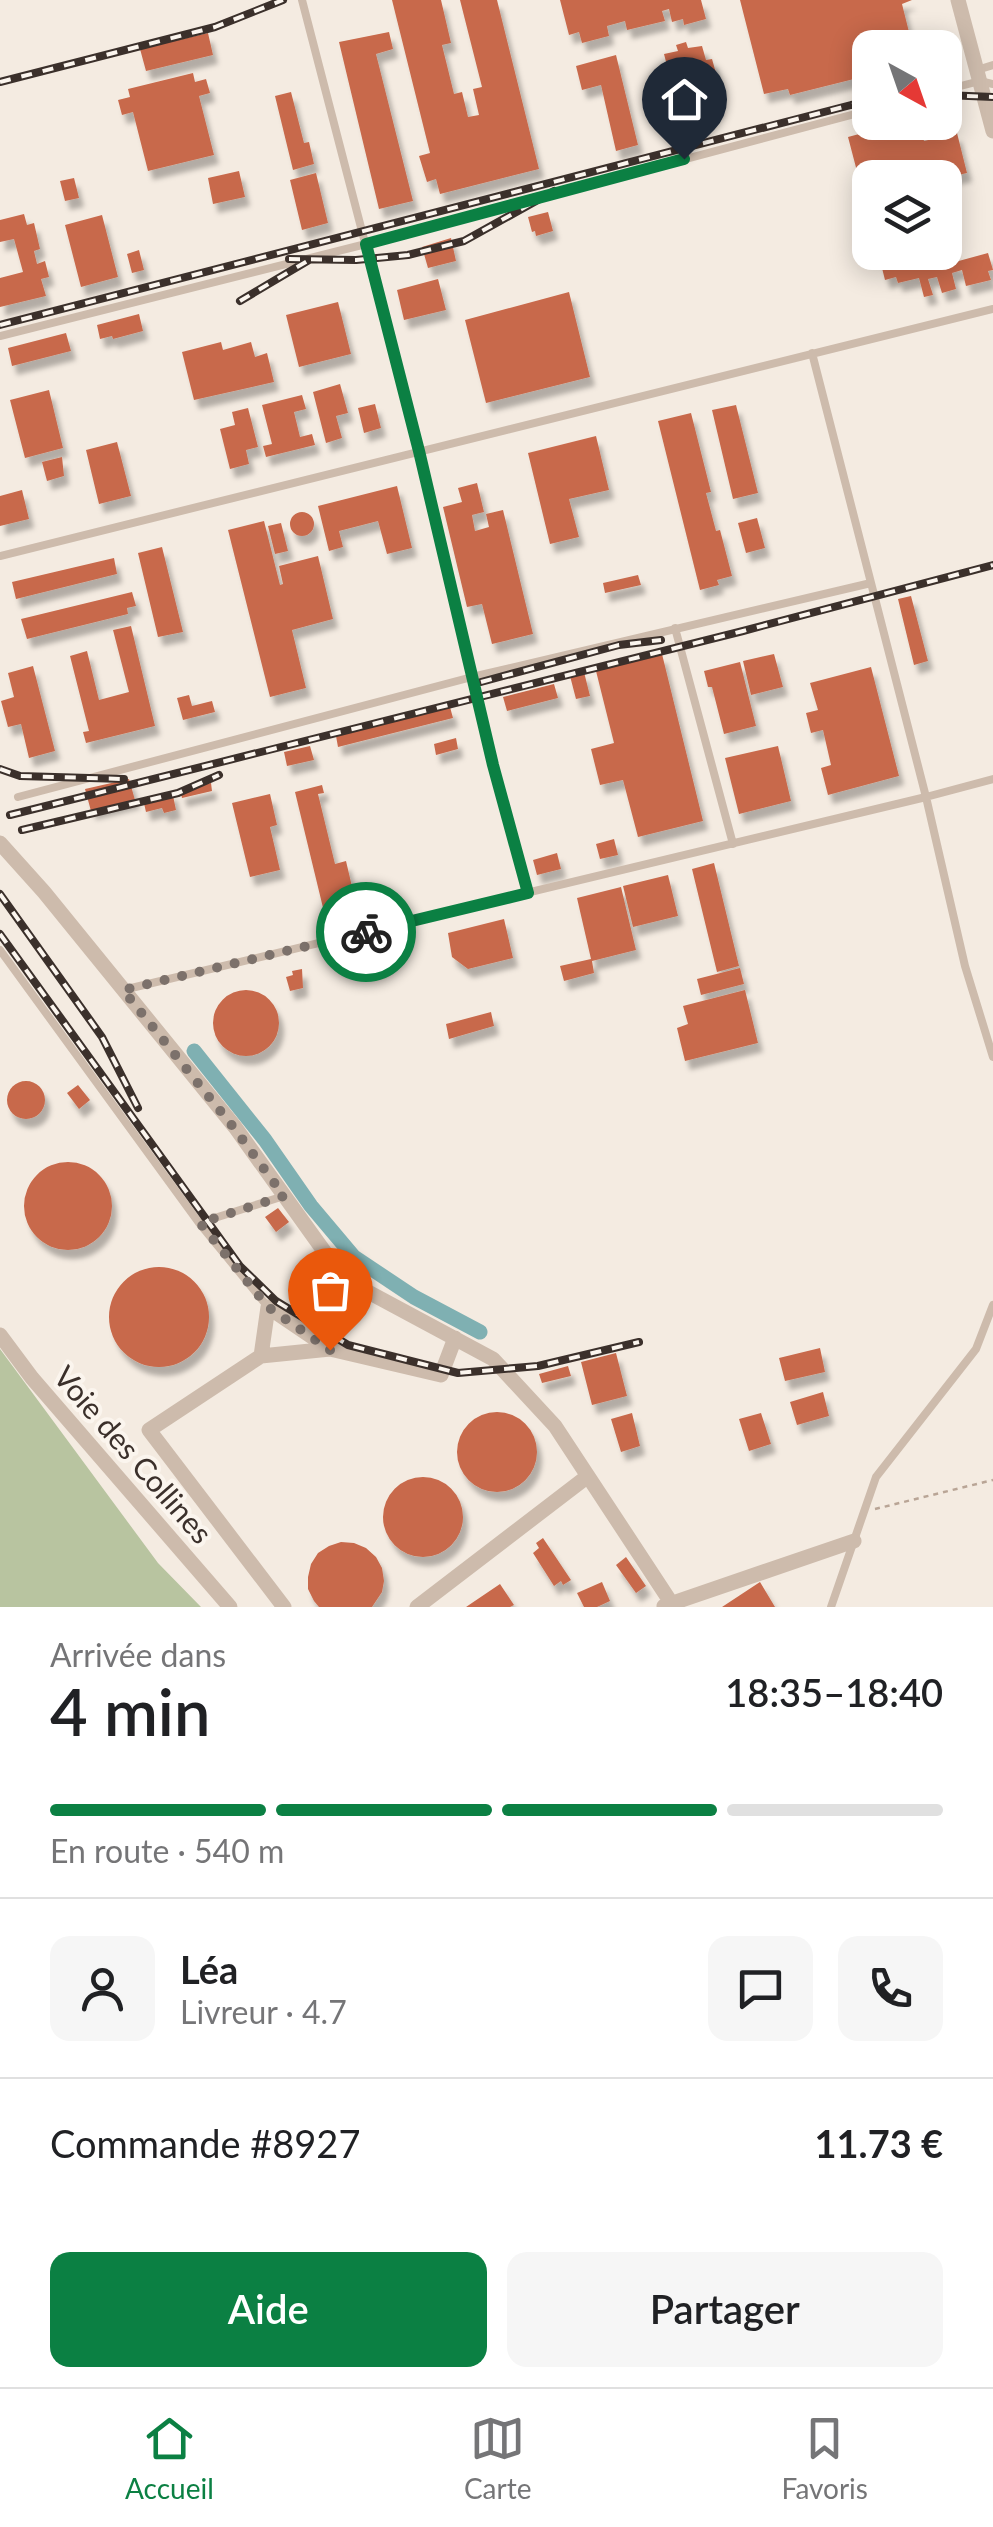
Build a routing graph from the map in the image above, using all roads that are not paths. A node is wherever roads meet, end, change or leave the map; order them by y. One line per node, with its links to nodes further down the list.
1 (302, 0): 7 (lane)
2 (958, 0): 3 (street)
3 (986, 75): 4 (lane); 6 (street)
4 (962, 84)
5 (852, 115): 7 (lane)
6 (993, 131)
7 (366, 244): 9 (lane); 11 (lane)
8 (993, 309): 10 (lane)
9 (0, 336)
10 (812, 353): 11 (lane); 13 (lane)
11 (419, 451): 12 (lane); 15 (lane)
12 (0, 556)
13 (871, 583): 14 (lane); 18 (lane)
14 (675, 628): 15 (lane); 20 (lane)
15 (472, 677): 17 (lane); 21 (lane)
16 (993, 779): 18 (lane)
17 (18, 797)
18 (926, 798): 20 (lane); 24 (lane)
19 (0, 843): 23 (street)
20 (733, 844): 21 (lane)
21 (528, 893): 23 (lane)
22 (0, 950): 26 (lane)
23 (123, 990): 25 (street)
24 (993, 1058)
25 (284, 1196): 26 (lane); 30 (street)
26 (200, 1223): 28 (lane)
27 (993, 1305): 34 (lane)
28 (268, 1307): 31 (street); 32 (street)
29 (0, 1335): 36 (street, Voie des Collines)
30 (455, 1338): 31 (street); 33 (street)
31 (330, 1350): 32 (street)
32 (261, 1356): 37 (street)
33 (588, 1476): 35 (street); 38 (street)
34 (854, 1541): 35 (street); 39 (lane)
35 (669, 1606)
36 (230, 1607)
37 (284, 1607)
38 (417, 1607)
39 (830, 1607)

